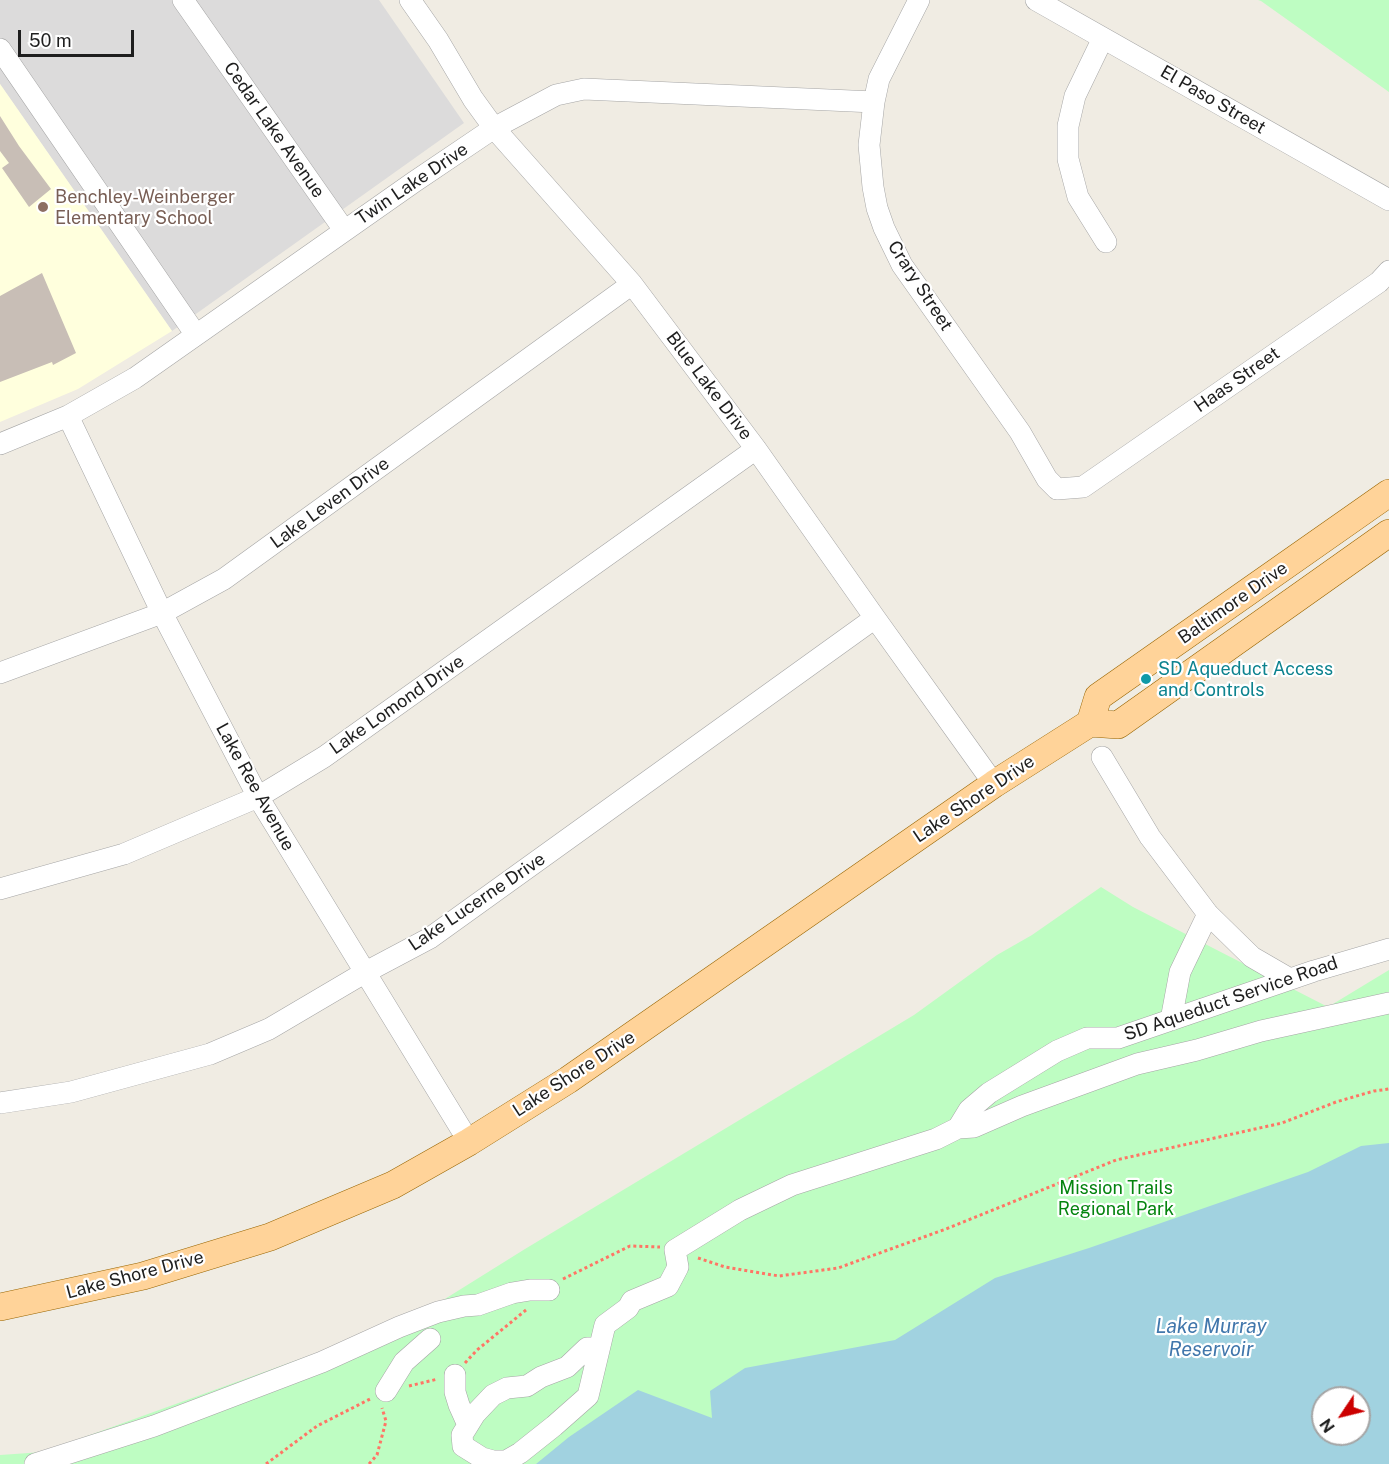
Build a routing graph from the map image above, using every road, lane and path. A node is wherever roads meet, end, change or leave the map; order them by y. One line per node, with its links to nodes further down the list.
1 (183, 0): 10 (street, Cedar Lake Avenue)
2 (410, 0): 8 (street, Blue Lake Drive)
3 (919, 0): 7 (street, Crary Street)
4 (1036, 0): 5 (street, El Paso Street)
5 (1103, 38): 9 (street, El Paso Street); 11 (street)
6 (0, 50): 14 (street)
7 (874, 102): 8 (street, Twin Lake Drive); 18 (street, Crary Street)
8 (494, 128): 10 (street, Twin Lake Drive); 13 (street, Blue Lake Drive)
9 (1389, 200)
10 (344, 230): 14 (street, Twin Lake Drive)
11 (1106, 242)
12 (1389, 272): 18 (street, Haas Street)
13 (632, 284): 17 (street, Blue Lake Drive); 21 (street, Lake Leven Drive)
14 (196, 335): 15 (street, Twin Lake Drive)
15 (69, 416): 16 (street, Twin Lake Drive); 21 (street, Lake Ree Avenue)
16 (0, 444)
17 (756, 449): 22 (street, Blue Lake Drive); 27 (street, Lake Lomond Drive)
18 (1083, 487)
19 (1389, 493): 24 (main road, Baltimore Drive)
20 (1389, 533): 24 (main road, Baltimore Drive)
21 (162, 613): 23 (street, Lake Leven Drive); 27 (street, Lake Ree Avenue)
22 (874, 618): 26 (street, Blue Lake Drive); 31 (street, Lake Lucerne Drive)
23 (0, 673)
24 (1090, 723): 26 (main road, Lake Shore Drive)
25 (1102, 757): 29 (street)
26 (994, 784): 38 (main road, Lake Shore Drive)
27 (258, 797): 28 (street, Lake Lomond Drive); 31 (street, Lake Ree Avenue)
28 (0, 889)
29 (1208, 914): 32 (street); 34 (street)
30 (1389, 949): 32 (street, SD Aqueduct Service Road)
31 (364, 973): 36 (street, Lake Lucerne Drive); 38 (street, Lake Ree Avenue)
32 (1290, 979): 34 (street, SD Aqueduct Service Road)
33 (1389, 1003): 37 (street, SD Aqueduct Service Road)
34 (1171, 1020): 37 (street, SD Aqueduct Service Road)
35 (1389, 1089): 39 (path)
36 (0, 1103)
37 (958, 1128): 39 (street, SD Aqueduct Service Road)
38 (469, 1142): 41 (main road, Lake Shore Drive)
39 (675, 1250): 40 (path); 43 (street)
40 (549, 1290): 44 (path); 47 (street)
41 (0, 1307)
42 (430, 1339): 45 (street)
43 (598, 1348): 46 (street); 46 (street)
44 (455, 1375): 45 (path); 46 (street)
45 (382, 1393): 48 (path); 49 (path)
46 (468, 1425)
47 (35, 1464)
48 (266, 1464)
49 (369, 1464)

